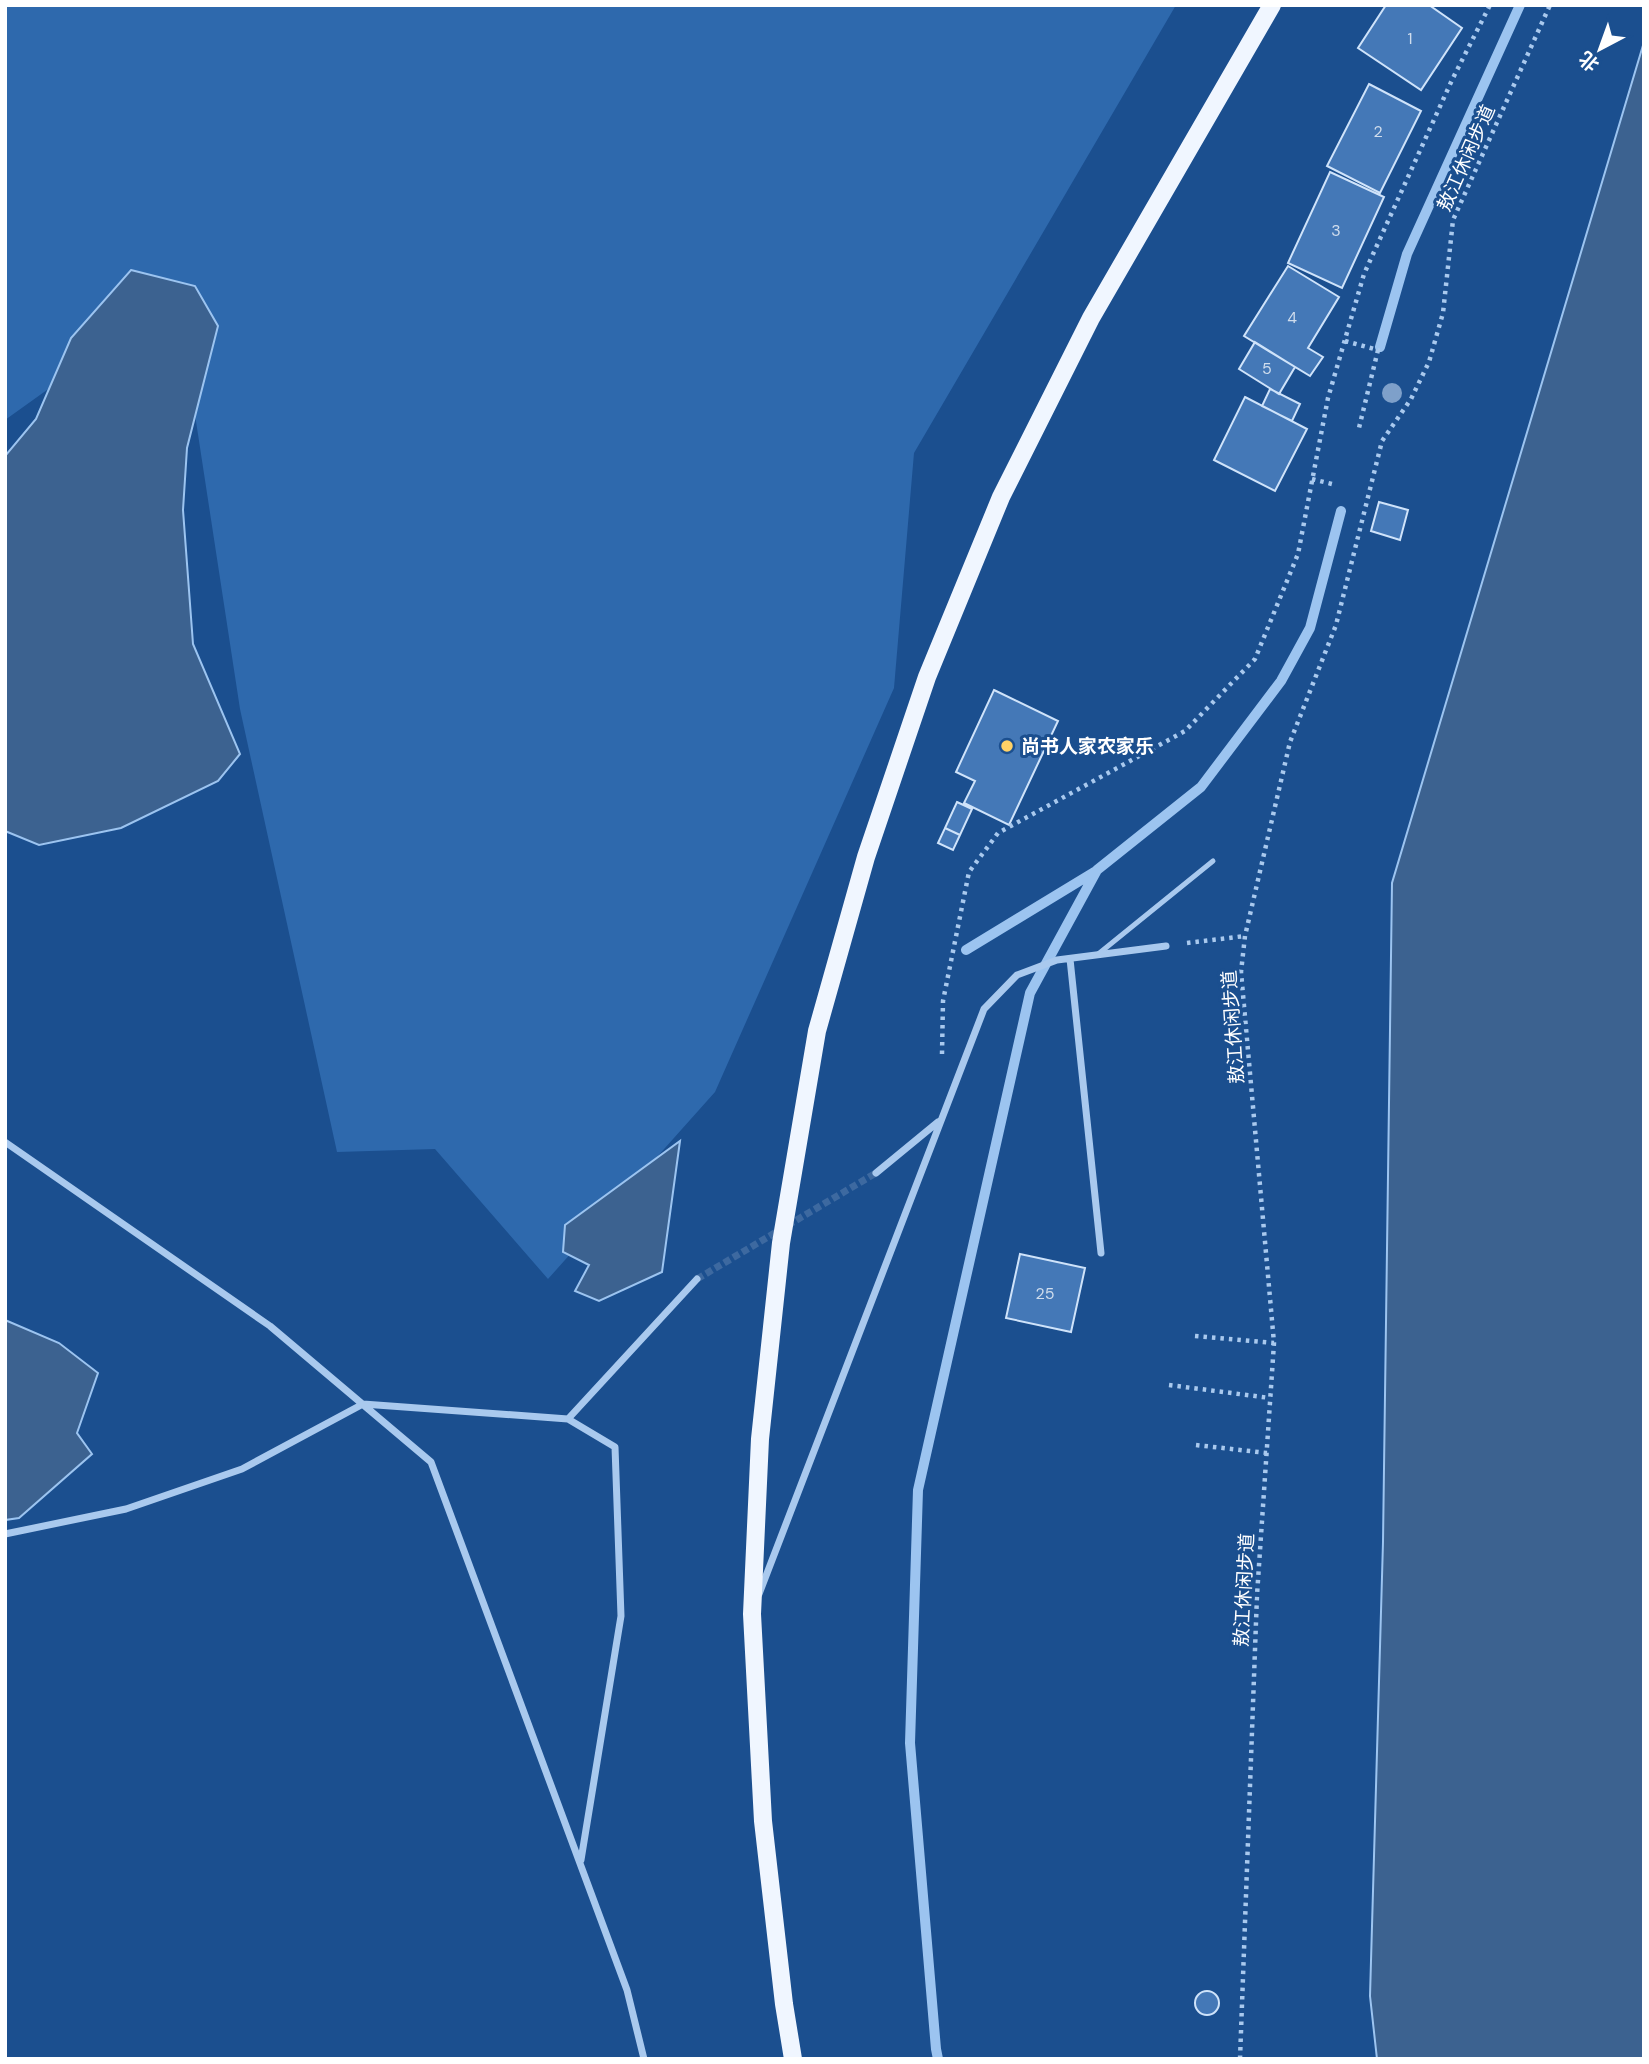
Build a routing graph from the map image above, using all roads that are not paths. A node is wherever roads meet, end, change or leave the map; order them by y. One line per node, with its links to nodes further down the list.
1 (1272, 5): 14 (main road)
2 (1213, 861): 4 (lane)
3 (1166, 946): 4 (street)
4 (1097, 955): 5 (street)
5 (1070, 959): 6 (street); 9 (street)
6 (940, 1121): 8 (street); 14 (street)
7 (5, 1142): 11 (street)
8 (876, 1173)
9 (1101, 1254)
10 (697, 1279): 12 (street)
11 (363, 1404): 12 (street); 13 (street); 15 (street)
12 (568, 1419): 15 (street)
13 (5, 1534)
14 (752, 1615): 17 (main road)
15 (580, 1864): 16 (street)
16 (644, 2059)
17 (793, 2059)

